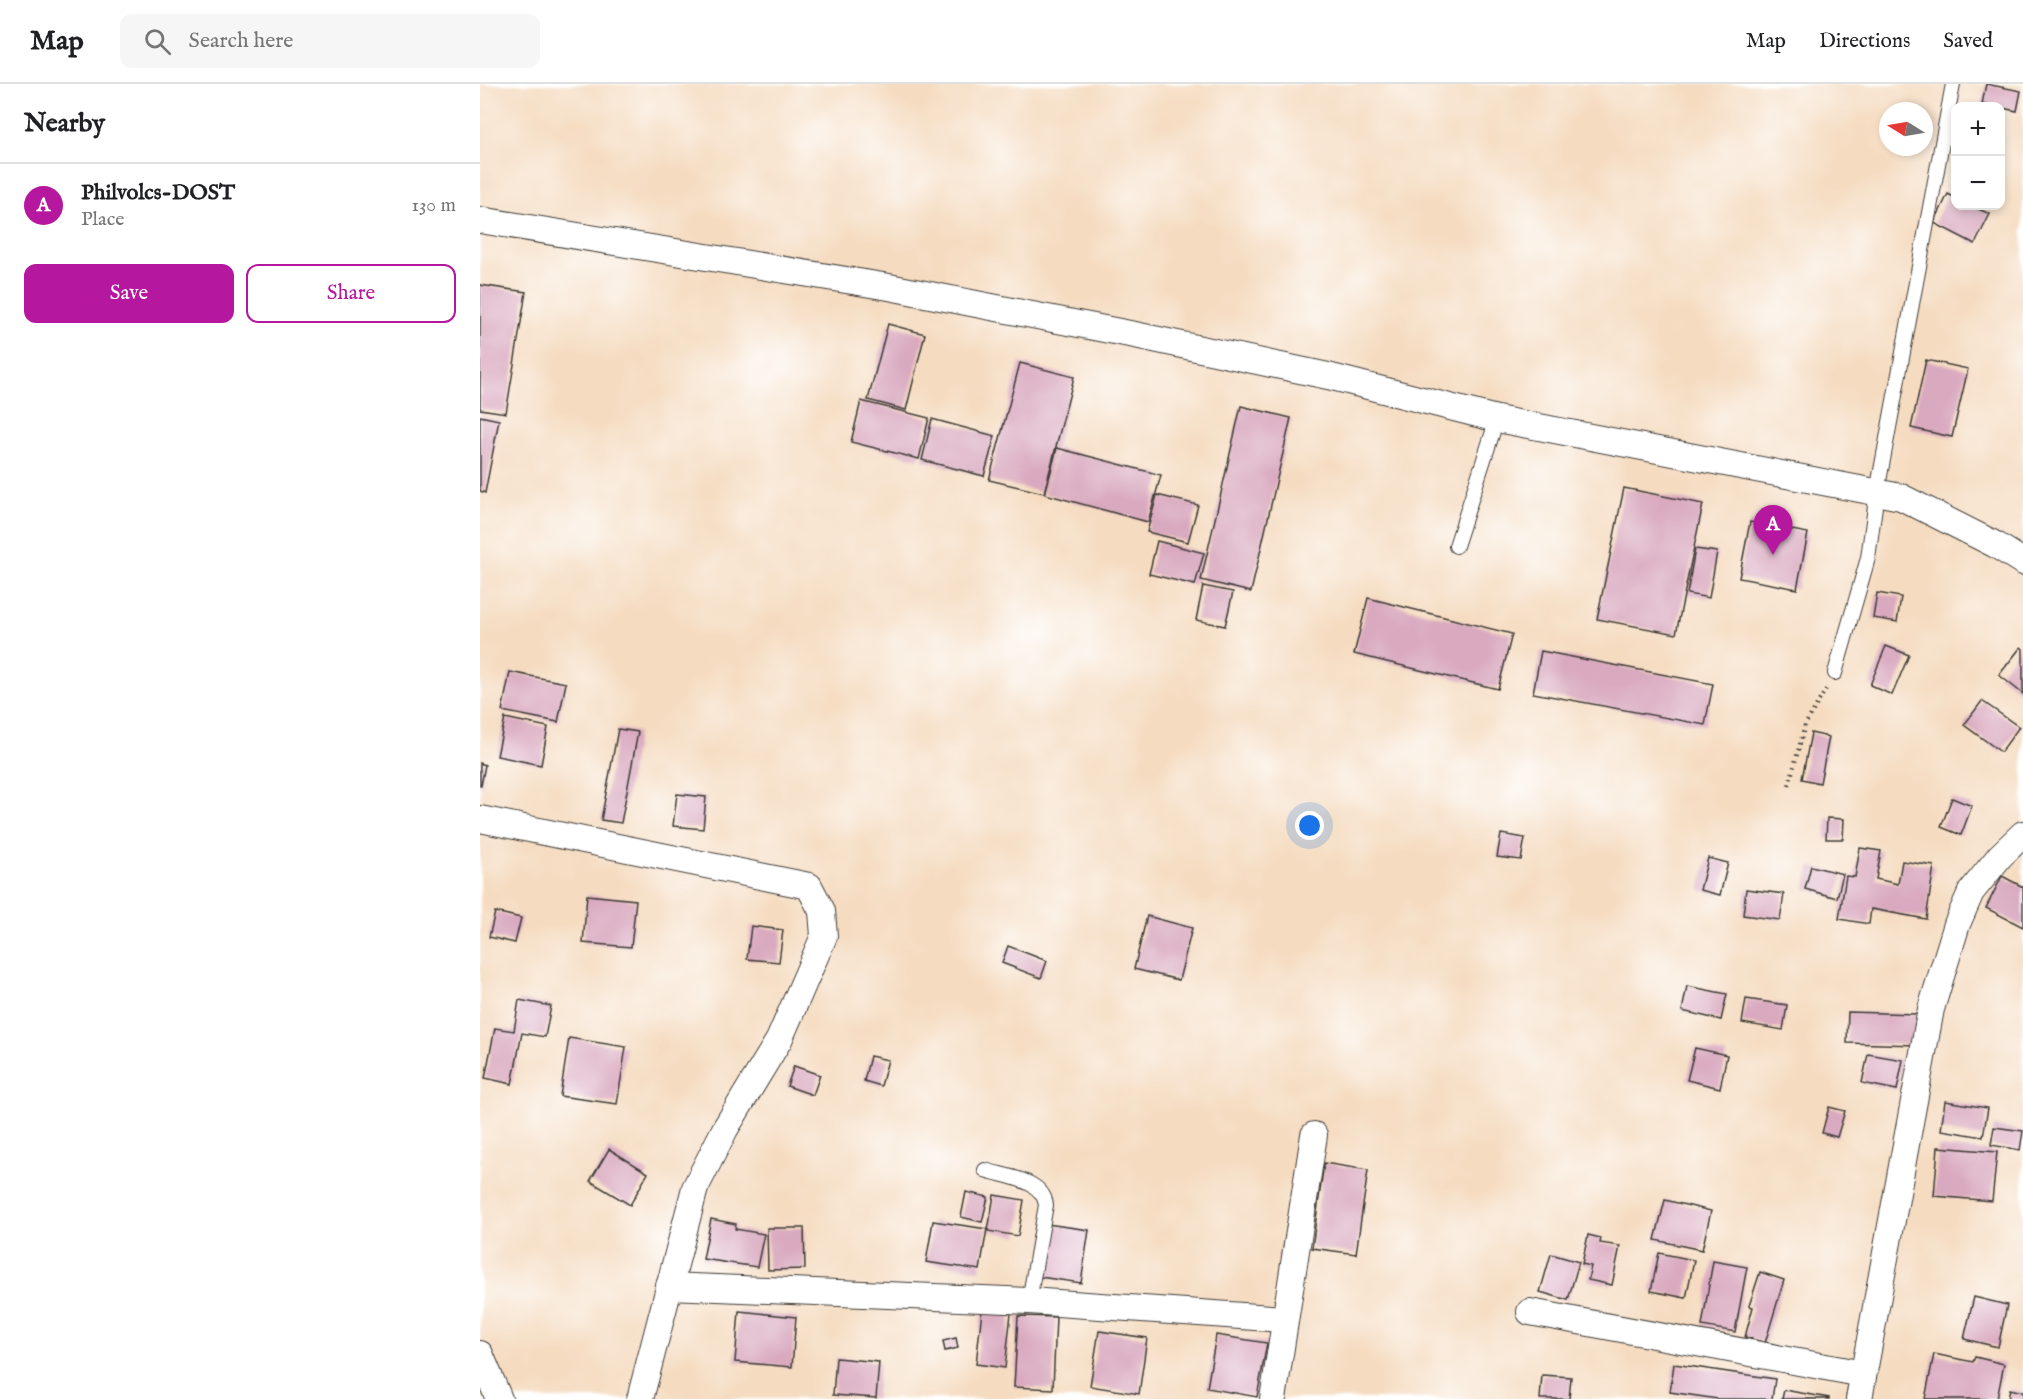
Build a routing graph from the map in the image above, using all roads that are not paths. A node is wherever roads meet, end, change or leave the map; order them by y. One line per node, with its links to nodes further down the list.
1 (1953, 84): 4 (lane)
2 (480, 220): 3 (street)
3 (1497, 419): 4 (street); 5 (lane)
4 (1877, 492): 6 (street); 7 (lane)
5 (1456, 546)
6 (2023, 562)
7 (1835, 673)
8 (480, 819): 12 (street)
9 (2023, 834): 17 (street)
10 (1314, 1135): 15 (street)
11 (985, 1170): 13 (lane)
12 (669, 1286): 13 (street); 19 (street)
13 (1029, 1301): 15 (street)
14 (1530, 1312): 17 (street)
15 (1284, 1319): 20 (street)
16 (480, 1354): 18 (street)
17 (1863, 1374): 21 (street)
18 (499, 1399)
19 (640, 1399)
20 (1273, 1399)
21 (1859, 1399)

